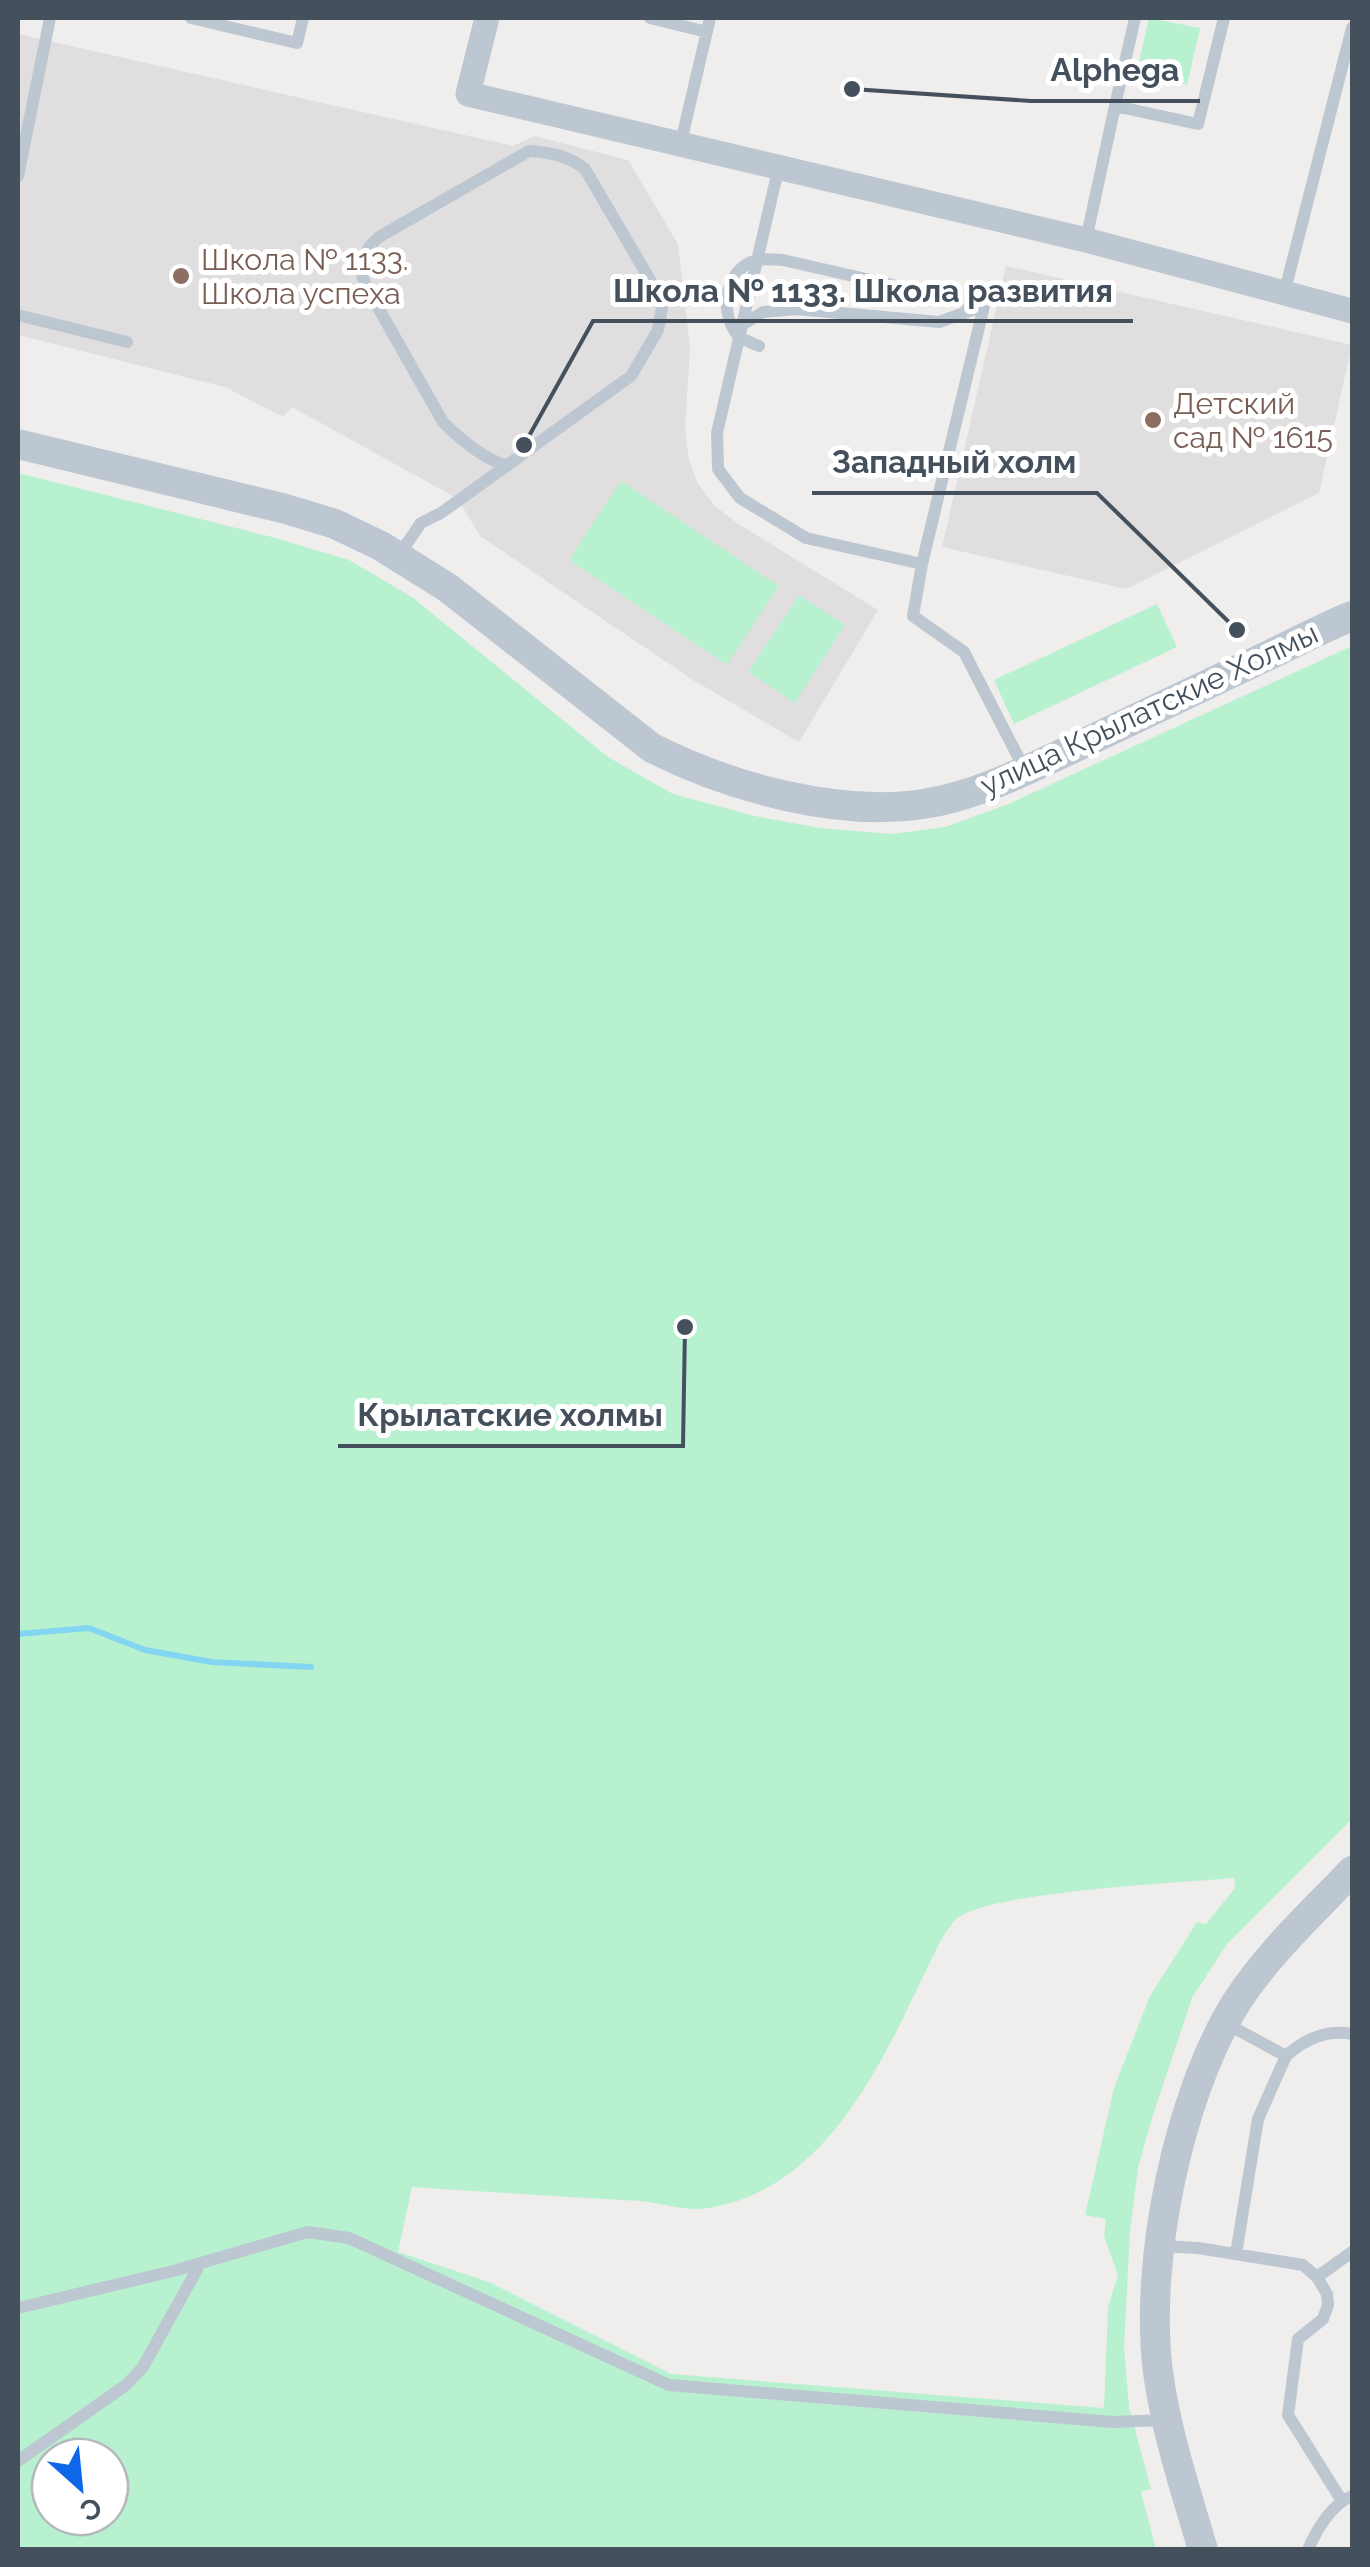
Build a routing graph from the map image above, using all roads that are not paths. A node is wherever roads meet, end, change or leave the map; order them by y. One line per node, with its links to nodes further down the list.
1 (50, 18): 13 (lane)
2 (192, 18): 3 (lane)
3 (303, 18)
4 (487, 18): 11 (street)
5 (650, 18): 8 (lane)
6 (1135, 18): 10 (lane)
7 (1224, 18): 10 (lane)
8 (708, 25): 11 (lane)
9 (1352, 28): 15 (lane)
10 (1115, 106): 14 (lane)
11 (682, 142): 12 (street)
12 (779, 166): 14 (street); 19 (lane)
13 (18, 176)
14 (1086, 240): 15 (street)
15 (1284, 294): 17 (street)
16 (984, 306): 19 (lane); 21 (lane); 25 (lane)
17 (1352, 311)
18 (18, 316): 20 (lane)
19 (742, 325): 25 (lane)
20 (126, 342)
21 (758, 346)
22 (18, 444): 24 (street, улица Крылатские Холмы)
23 (507, 466): 23 (lane); 24 (lane)
24 (399, 556): 27 (street, улица Крылатские Холмы)
25 (922, 564): 27 (lane)
26 (1352, 616): 27 (street, улица Крылатские Холмы)
27 (1025, 770)
28 (1352, 1871): 29 (street)
29 (1225, 2023): 31 (lane); 32 (street)
30 (1352, 2034): 31 (lane)
31 (1286, 2056): 34 (lane)
32 (1158, 2246): 34 (lane); 38 (street)
33 (1352, 2252): 36 (lane)
34 (1236, 2254): 36 (lane)
35 (200, 2264): 37 (lane); 38 (lane); 39 (lane)
36 (1317, 2277): 40 (lane)
37 (18, 2308)
38 (1166, 2420): 41 (street)
39 (18, 2461)
40 (1347, 2498): 42 (lane)
41 (1203, 2550)
42 (1308, 2550)

